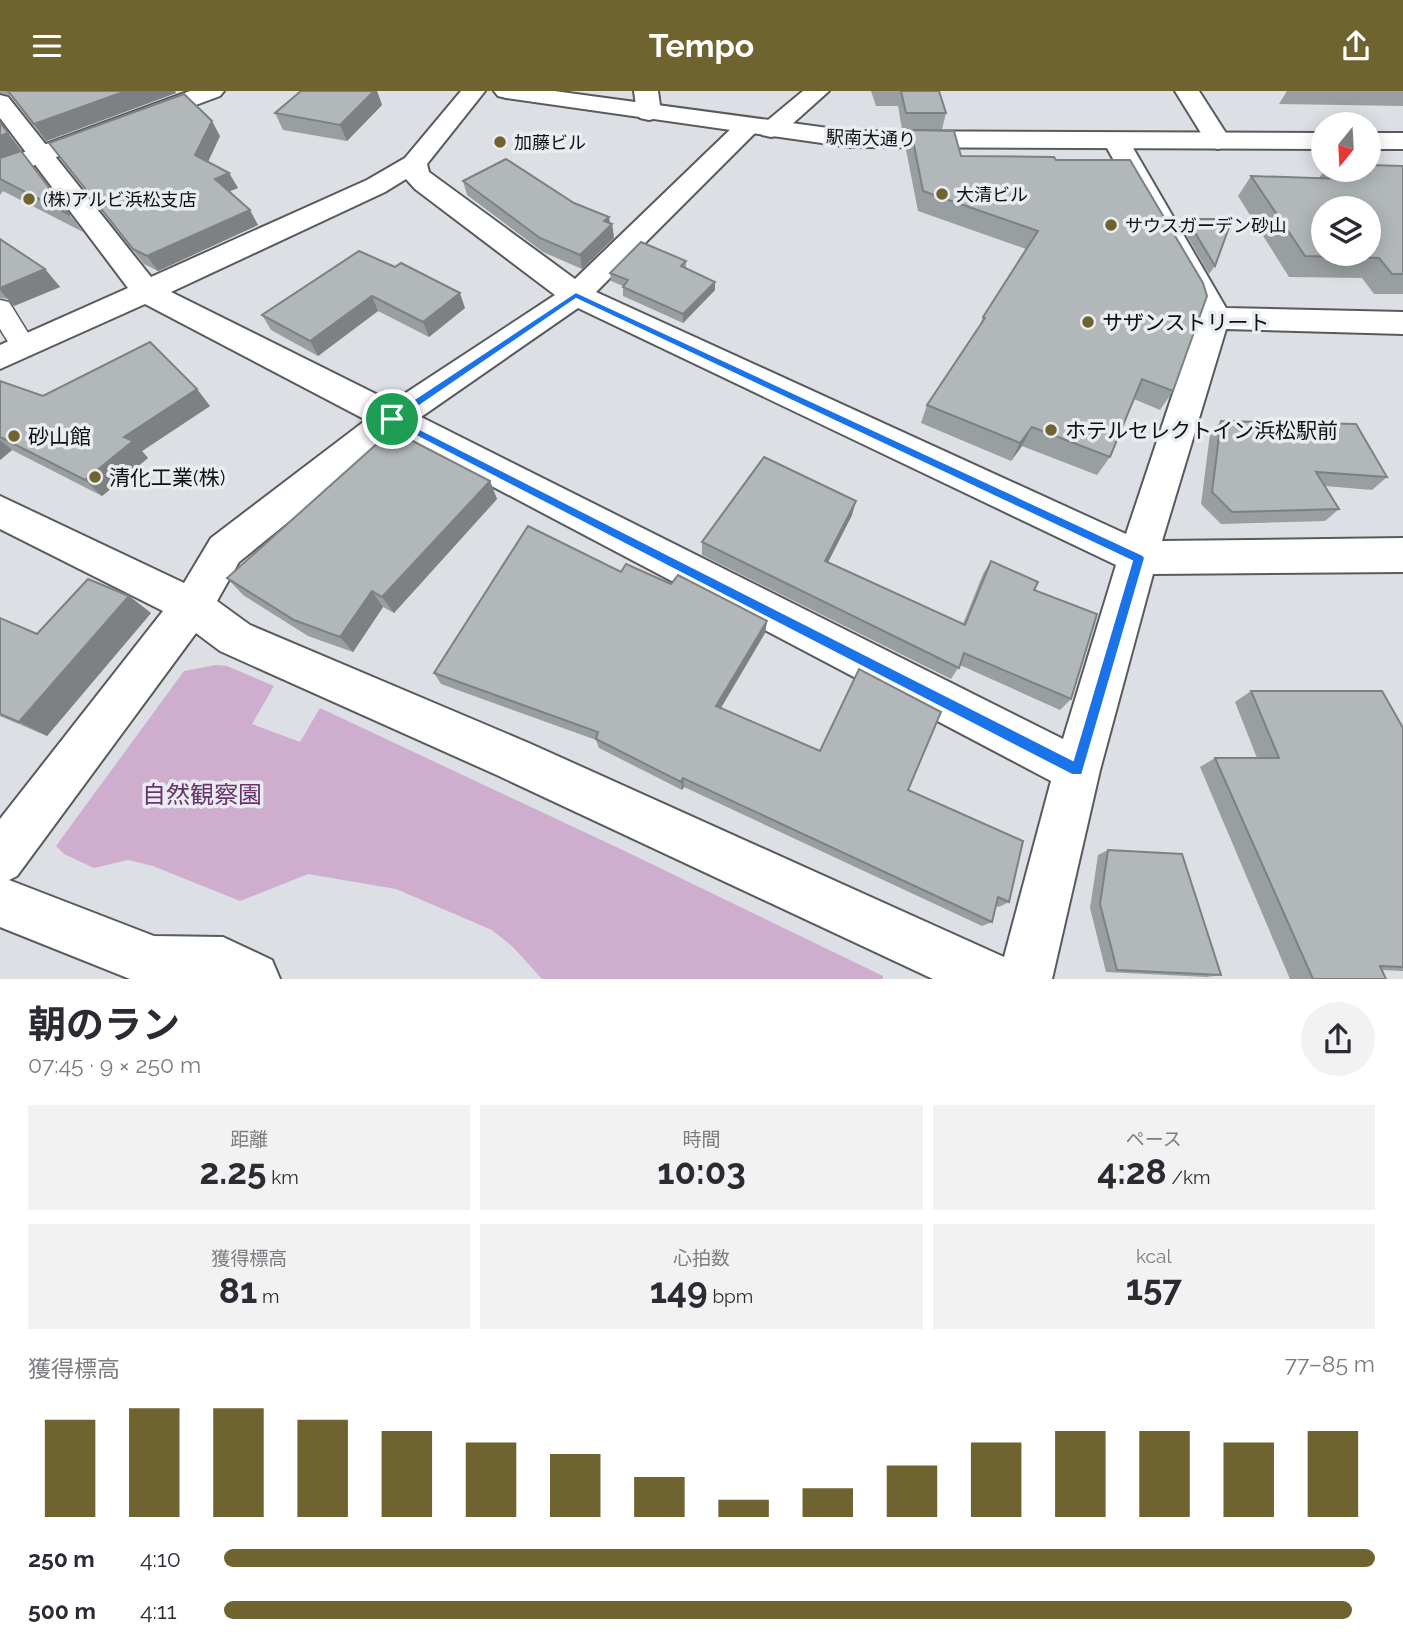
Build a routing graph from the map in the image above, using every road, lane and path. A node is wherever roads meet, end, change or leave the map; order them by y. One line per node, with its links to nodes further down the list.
1 (212, 91): 14 (street)
2 (473, 91): 15 (street)
3 (506, 91): 7 (street, 駅南大通り)
4 (817, 91): 8 (street)
5 (1187, 91): 10 (street)
6 (0, 102): 14 (street)
7 (648, 102): 8 (street, 駅南大通り)
8 (759, 128): 9 (street, 駅南大通り); 18 (street)
9 (1116, 141): 10 (street, 駅南大通り); 20 (street)
10 (1218, 141): 11 (street, 駅南大通り)
11 (1311, 141)
12 (1381, 141): 13 (street)
13 (1403, 141)
14 (39, 155): 16 (street); 17 (street)
15 (414, 163): 17 (street); 18 (street)
16 (0, 170)
17 (148, 292): 22 (street); 23 (street)
18 (576, 295): 23 (street); 26 (street)
19 (0, 308): 22 (lane)
20 (1214, 318): 21 (street); 26 (street)
21 (1403, 323)
22 (12, 353)
23 (392, 419): 27 (street); 28 (street)
24 (0, 511): 27 (street)
25 (1403, 555): 26 (street)
26 (1139, 558): 28 (street)
27 (192, 605): 29 (street); 32 (street)
28 (1077, 770): 33 (street)
29 (0, 859)
30 (0, 902): 31 (street)
31 (253, 979)
32 (993, 979)
33 (1025, 979)

